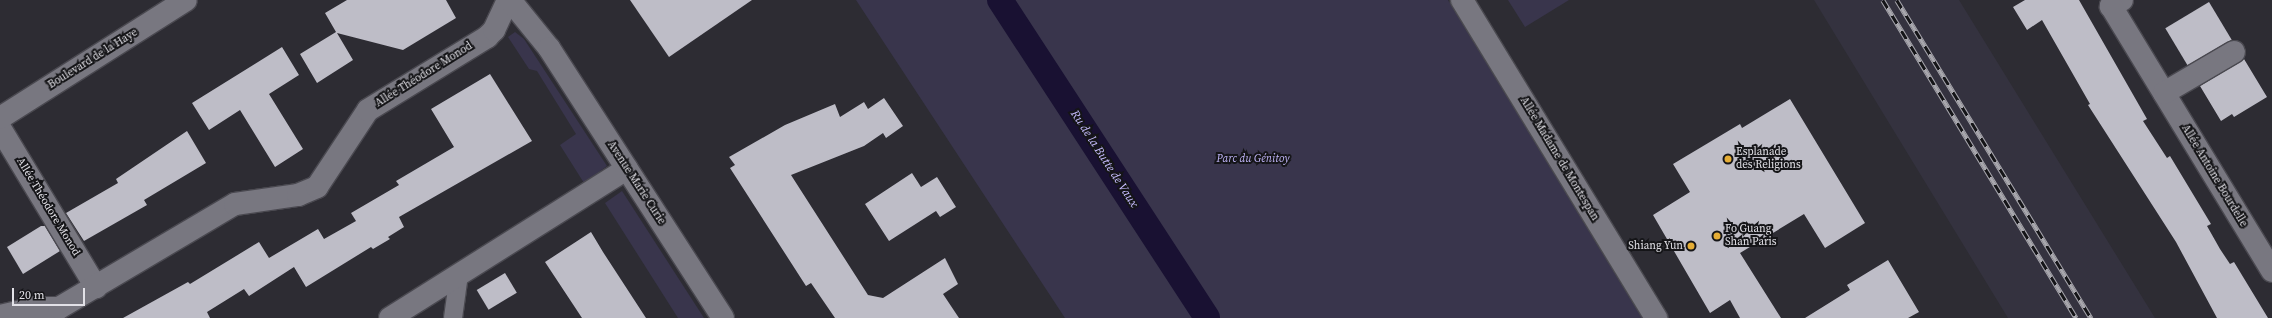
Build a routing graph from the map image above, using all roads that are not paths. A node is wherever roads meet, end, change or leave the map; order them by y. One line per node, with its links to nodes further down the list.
1 (186, 0): 9 (street, Boulevard de la Haye)
2 (509, 0): 6 (street, Avenue Marie Curie); 14 (street, Allée Théodore Monod)
3 (527, 0): 6 (street, Avenue Marie Curie)
4 (1462, 0): 19 (street, Allée Madame de Montespan)
5 (2122, 0): 8 (street, Allée Antoine Bourdelle)
6 (549, 48): 11 (street, Avenue Marie Curie)
7 (2234, 52): 8 (street)
8 (2164, 93): 12 (street, Allée Antoine Bourdelle)
9 (0, 118)
10 (0, 128): 14 (street, Allée Théodore Monod)
11 (627, 169): 13 (street); 18 (street, Avenue Marie Curie)
12 (2269, 261)
13 (459, 274): 16 (street); 17 (street)
14 (96, 287): 15 (street, Allée Théodore Monod)
15 (0, 316)
16 (390, 318)
17 (453, 318)
18 (723, 318)
19 (1656, 318)

